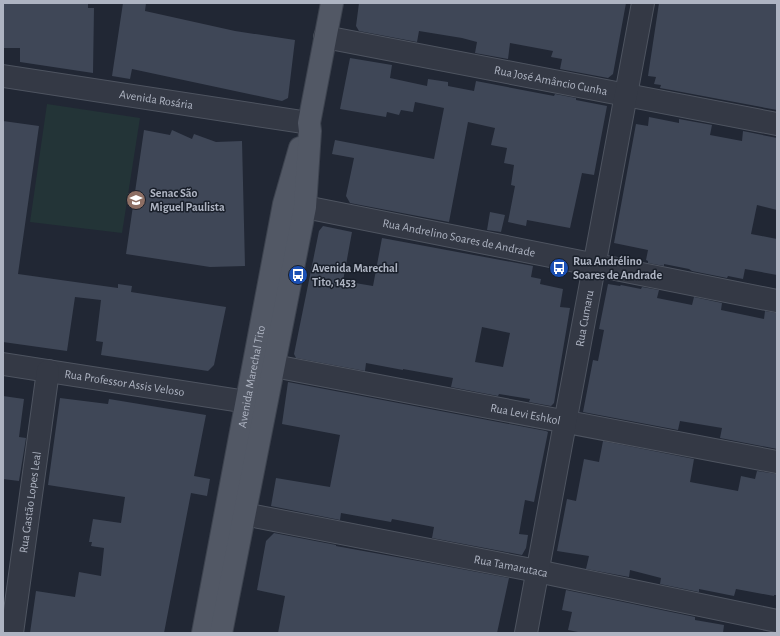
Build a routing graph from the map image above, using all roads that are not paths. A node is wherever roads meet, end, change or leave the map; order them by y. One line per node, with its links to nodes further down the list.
1 (332, 3): 3 (main road, Avenida Marechal Tito)
2 (643, 3): 5 (street, Rua Cumaru)
3 (325, 37): 5 (street, Rua José Amâncio Cunha); 6 (main road, Avenida Marechal Tito)
4 (3, 76): 6 (street, Avenida Rosária)
5 (625, 95): 7 (street, Rua José Amâncio Cunha); 9 (street, Rua Cumaru)
6 (309, 123): 8 (main road); 14 (main road, Avenida Marechal Tito)
7 (777, 124)
8 (305, 207): 9 (street, Rua Andrelino Soares de Andrade); 12 (main road, Avenida Marechal Tito)
9 (594, 264): 10 (street, Rua Andrelino Soares de Andrade); 15 (street, Rua Cumaru)
10 (777, 301)
11 (3, 364): 13 (street, Rua Professor Assis Veloso)
12 (274, 366): 15 (street, Rua Levi Eshkol); 16 (main road, Avenida Marechal Tito)
13 (48, 371): 14 (street, Rua Professor Assis Veloso); 21 (street, Rua Gastão Lopes Leal)
14 (246, 402): 16 (main road); 22 (main road, Avenida Marechal Tito)
15 (565, 422): 17 (street, Rua Levi Eshkol); 19 (street, Rua Cumaru)
16 (255, 461): 18 (main road, Avenida Marechal Tito)
17 (777, 462)
18 (244, 514): 19 (street, Rua Tamarutaca); 23 (main road, Avenida Marechal Tito)
19 (537, 571): 20 (street, Rua Tamarutaca); 24 (street, Rua Cumaru)
20 (777, 621)
21 (12, 633)
22 (203, 633)
23 (221, 633)
24 (526, 633)

